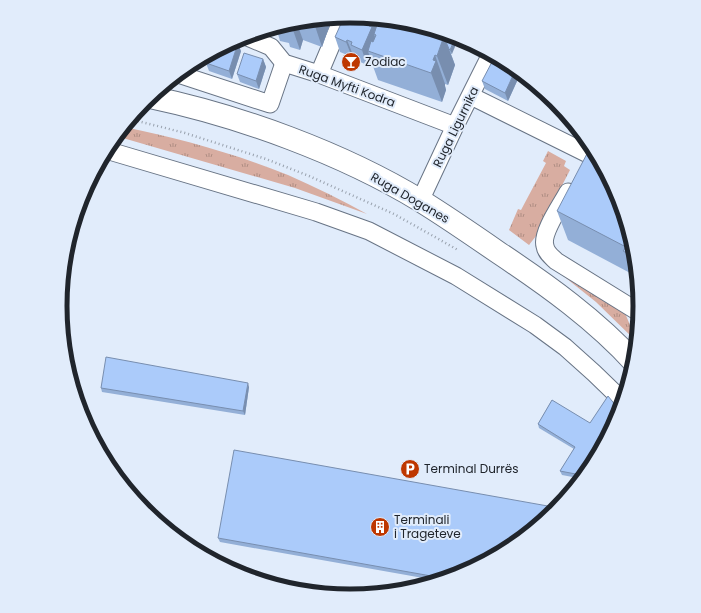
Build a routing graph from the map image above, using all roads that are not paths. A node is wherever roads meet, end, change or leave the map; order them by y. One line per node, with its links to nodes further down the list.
1 (340, 24): 5 (street)
2 (254, 40): 4 (street, Ruga Myfti Kodra)
3 (489, 59): 7 (street, Ruga Ligurnika)
4 (284, 63): 5 (street, Ruga Myfti Kodra); 6 (street)
5 (318, 74): 9 (street, Ruga Myfti Kodra)
6 (186, 76)
7 (471, 96): 9 (street, Ruga Ligurnika); 11 (street)
8 (157, 99): 12 (main road, Ruga Doganes)
9 (455, 126): 12 (street, Ruga Ligurnika)
10 (113, 152): 15 (street)
11 (586, 166): 13 (street)
12 (420, 201): 14 (main road, Ruga Doganes)
13 (634, 309)
14 (630, 358)
15 (619, 397)

